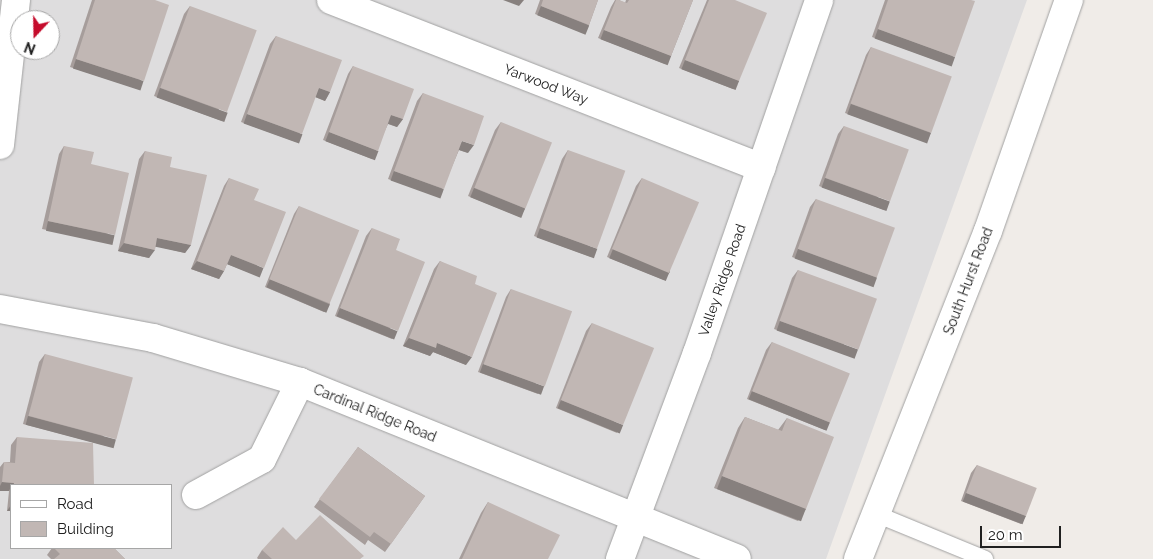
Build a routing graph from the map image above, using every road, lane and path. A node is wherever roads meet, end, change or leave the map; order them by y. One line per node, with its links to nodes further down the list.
1 (16, 0): 5 (street)
2 (331, 0): 6 (street, Yarwood Way)
3 (819, 0): 6 (street, Valley Ridge Road)
4 (1069, 0): 10 (street, South Hurst Road)
5 (0, 145)
6 (761, 168): 11 (street, Valley Ridge Road)
7 (0, 309): 8 (street, Cardinal Ridge Road)
8 (300, 382): 9 (street); 11 (street, Cardinal Ridge Road)
9 (196, 495)
10 (876, 514): 14 (street, South Hurst Road); 15 (lane)
11 (635, 520): 12 (street, Valley Ridge Road); 13 (street, Cardinal Ridge Road)
12 (620, 559)
13 (737, 559)
14 (858, 559)
15 (985, 559)

